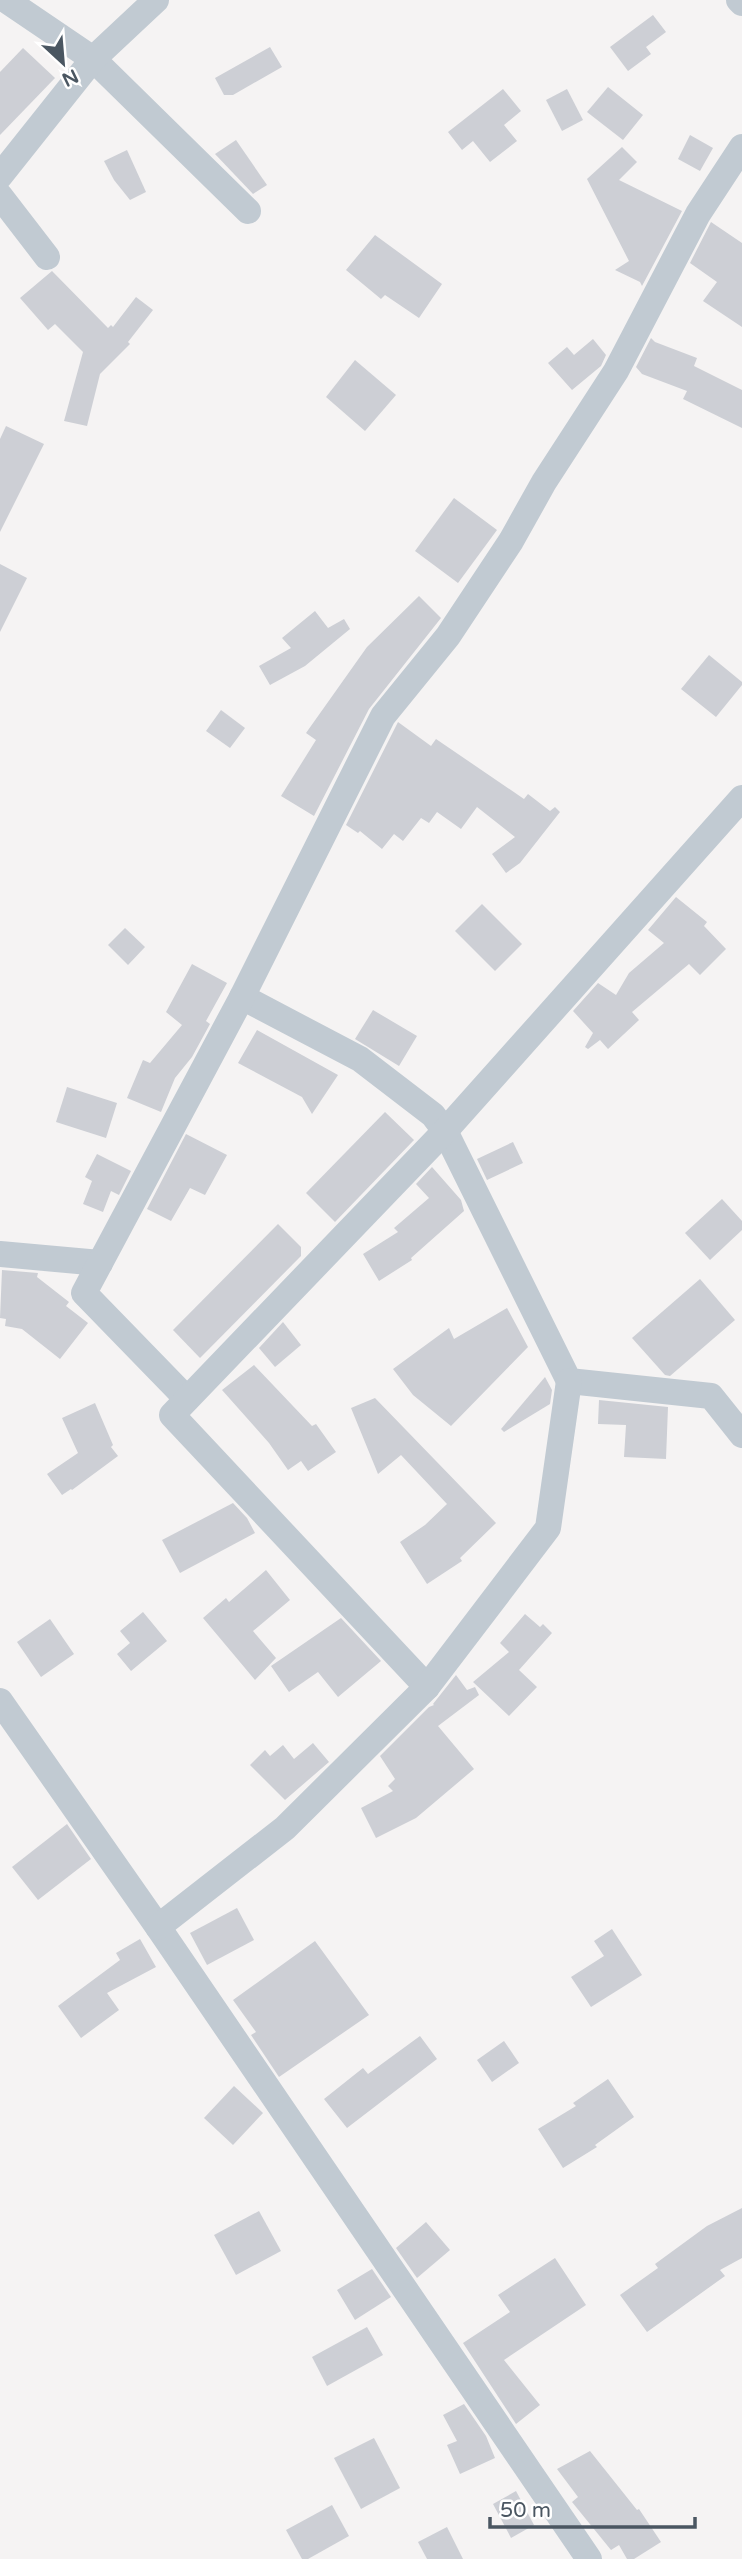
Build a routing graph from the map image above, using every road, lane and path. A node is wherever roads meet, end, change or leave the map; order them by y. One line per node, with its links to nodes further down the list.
1 (6, 0): 3 (street)
2 (156, 0): 3 (street)
3 (93, 59): 5 (street); 7 (street)
4 (742, 147): 10 (street)
5 (0, 176)
6 (0, 196): 8 (street)
7 (248, 211)
8 (47, 257)
9 (742, 798): 11 (street)
10 (242, 997): 11 (street); 13 (street)
11 (445, 1131): 14 (street); 15 (street)
12 (0, 1254): 13 (street)
13 (100, 1262): 15 (street)
14 (569, 1381): 16 (street); 17 (street)
15 (187, 1399): 17 (street)
16 (742, 1435)
17 (426, 1687): 19 (street)
18 (0, 1701): 19 (street)
19 (159, 1927): 20 (street)
20 (589, 2559)

